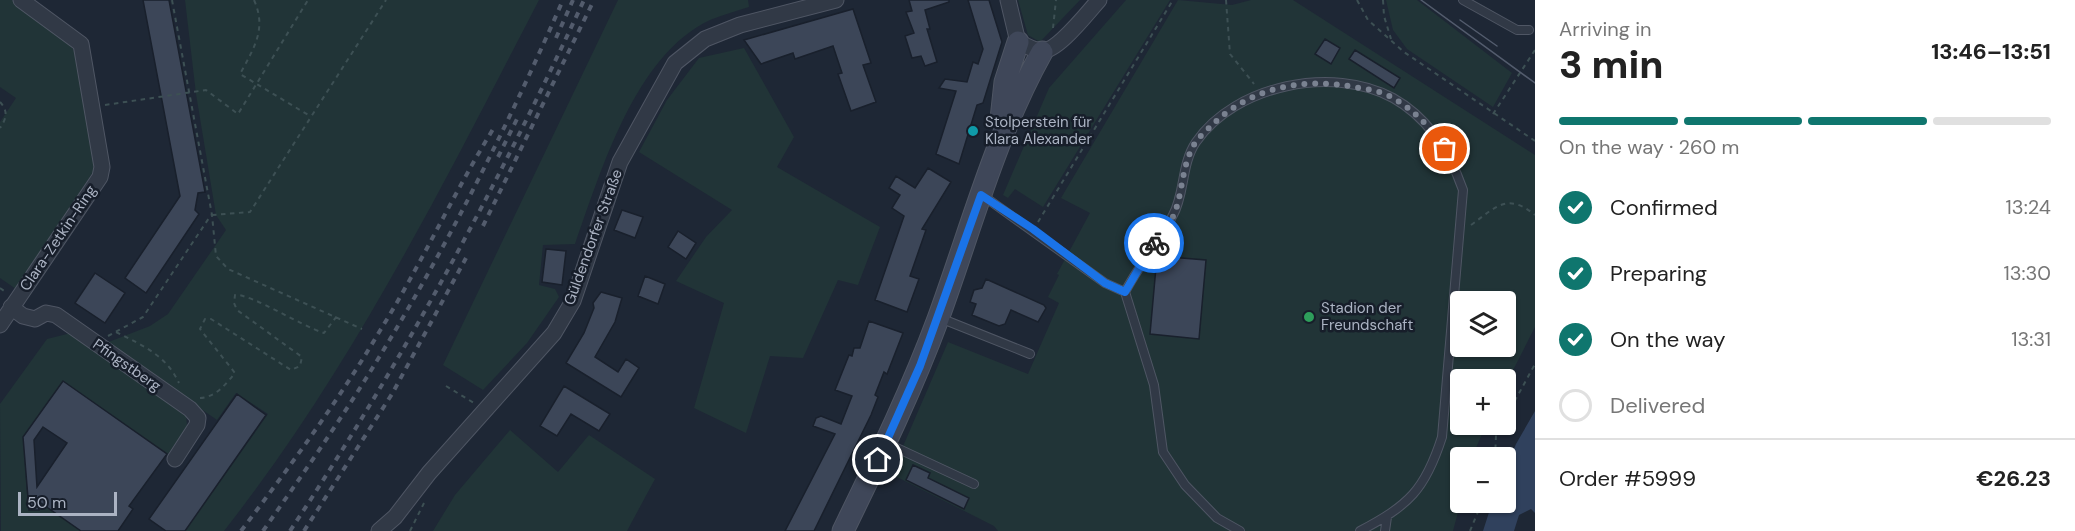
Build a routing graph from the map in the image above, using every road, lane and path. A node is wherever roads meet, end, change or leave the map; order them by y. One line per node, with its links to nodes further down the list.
1 (21, 0): 24 (street, Clara-Zetkin-Ring)
2 (172, 0): 22 (path)
3 (254, 0): 20 (path)
4 (308, 0): 20 (path)
5 (386, 0): 26 (path)
6 (837, 0): 49 (street, Güldendorfer Straße)
7 (1008, 0): 16 (street)
8 (1056, 0): 18 (path)
9 (1099, 0): 18 (street)
10 (1173, 0): 33 (path)
11 (1226, 0): 21 (path)
12 (1357, 0): 17 (path)
13 (1383, 0): 17 (path)
14 (1463, 0): 15 (lane)
15 (1529, 30)
16 (1018, 42): 18 (street); 29 (street)
17 (1392, 42): 25 (path)
18 (1046, 50): 29 (street)
19 (1535, 50): 25 (path)
20 (257, 85): 22 (path); 26 (path)
21 (1260, 92): 34 (lane); 35 (lane)
22 (191, 93): 24 (path); 31 (path)
23 (0, 102): 27 (path)
24 (93, 106): 36 (street, Clara-Zetkin-Ring)
25 (1493, 114): 28 (path)
26 (311, 116): 31 (path)
27 (0, 128)
28 (1535, 141)
29 (997, 149): 30 (street)
30 (981, 195): 33 (lane); 38 (street)
31 (212, 215): 37 (path); 41 (path)
32 (1535, 215): 34 (path)
33 (1033, 229): 35 (lane)
34 (1460, 233): 54 (lane)
35 (1125, 292): 57 (lane)
36 (11, 307): 39 (street, Clara-Zetkin-Ring); 42 (street, Pfingstberg)
37 (338, 316): 40 (path); 47 (path)
38 (939, 317): 43 (lane); 50 (street)
39 (0, 324)
40 (362, 329)
41 (116, 332): 42 (path); 46 (path)
42 (95, 343): 51 (street, Pfingstberg)
43 (1030, 354)
44 (1535, 364): 48 (path)
45 (446, 386): 49 (path)
46 (182, 389)
47 (199, 398)
48 (1516, 399)
49 (486, 411): 55 (street, Güldendorfer Straße)
50 (886, 443): 52 (lane); 56 (street)
51 (175, 459)
52 (974, 484)
53 (1477, 513): 60 (path)
54 (1387, 517): 58 (lane); 59 (lane)
55 (379, 531)
56 (843, 531)
57 (1240, 531)
58 (1360, 531)
59 (1384, 531)
60 (1470, 531)

